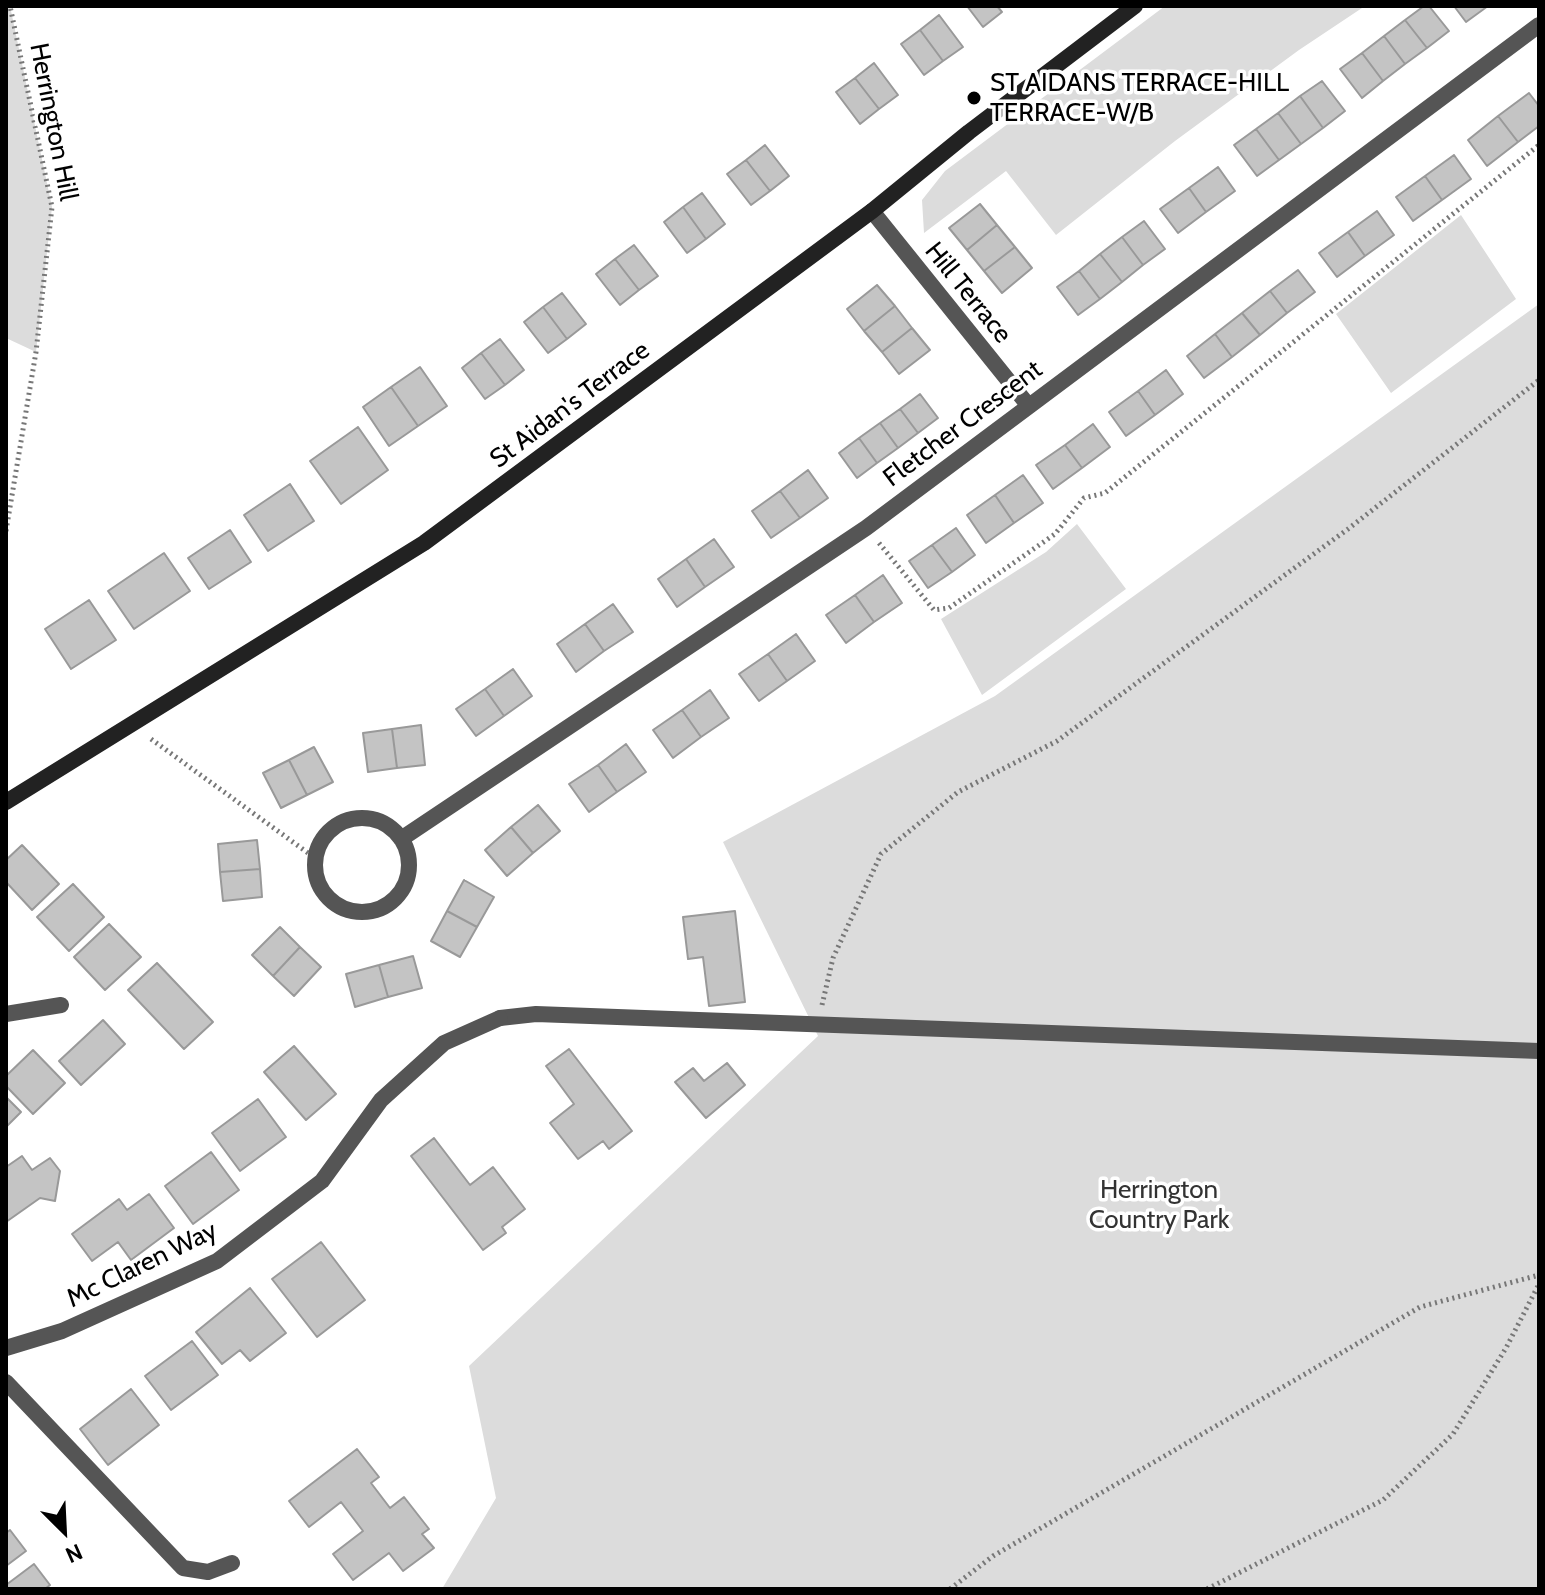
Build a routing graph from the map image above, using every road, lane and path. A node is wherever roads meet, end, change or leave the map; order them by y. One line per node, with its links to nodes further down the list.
1 (10, 6): 9 (path, Herrington Hill)
2 (1135, 6): 5 (main road, St Aidan's Terrace)
3 (1539, 25): 7 (street, Fletcher Crescent)
4 (1539, 145): 8 (path)
5 (872, 211): 7 (street, Hill Terrace); 10 (main road, St Aidan's Terrace)
6 (1539, 380): 16 (path)
7 (1028, 405): 8 (street, Fletcher Crescent)
8 (866, 528): 12 (street, Fletcher Crescent)
9 (6, 531)
10 (131, 724): 11 (main road, St Aidan's Terrace); 13 (path)
11 (6, 802)
12 (401, 839): 13 (street); 13 (street)
13 (315, 858)
14 (61, 1005): 15 (street)
15 (6, 1014)
16 (823, 1025): 17 (street, Mc Claren Way); 20 (street, Mc Claren Way)
17 (1539, 1051)
18 (1539, 1275): 23 (path)
19 (1539, 1284): 24 (path)
20 (6, 1348)
21 (6, 1382): 22 (street)
22 (232, 1563)
23 (950, 1589)
24 (1207, 1589)

